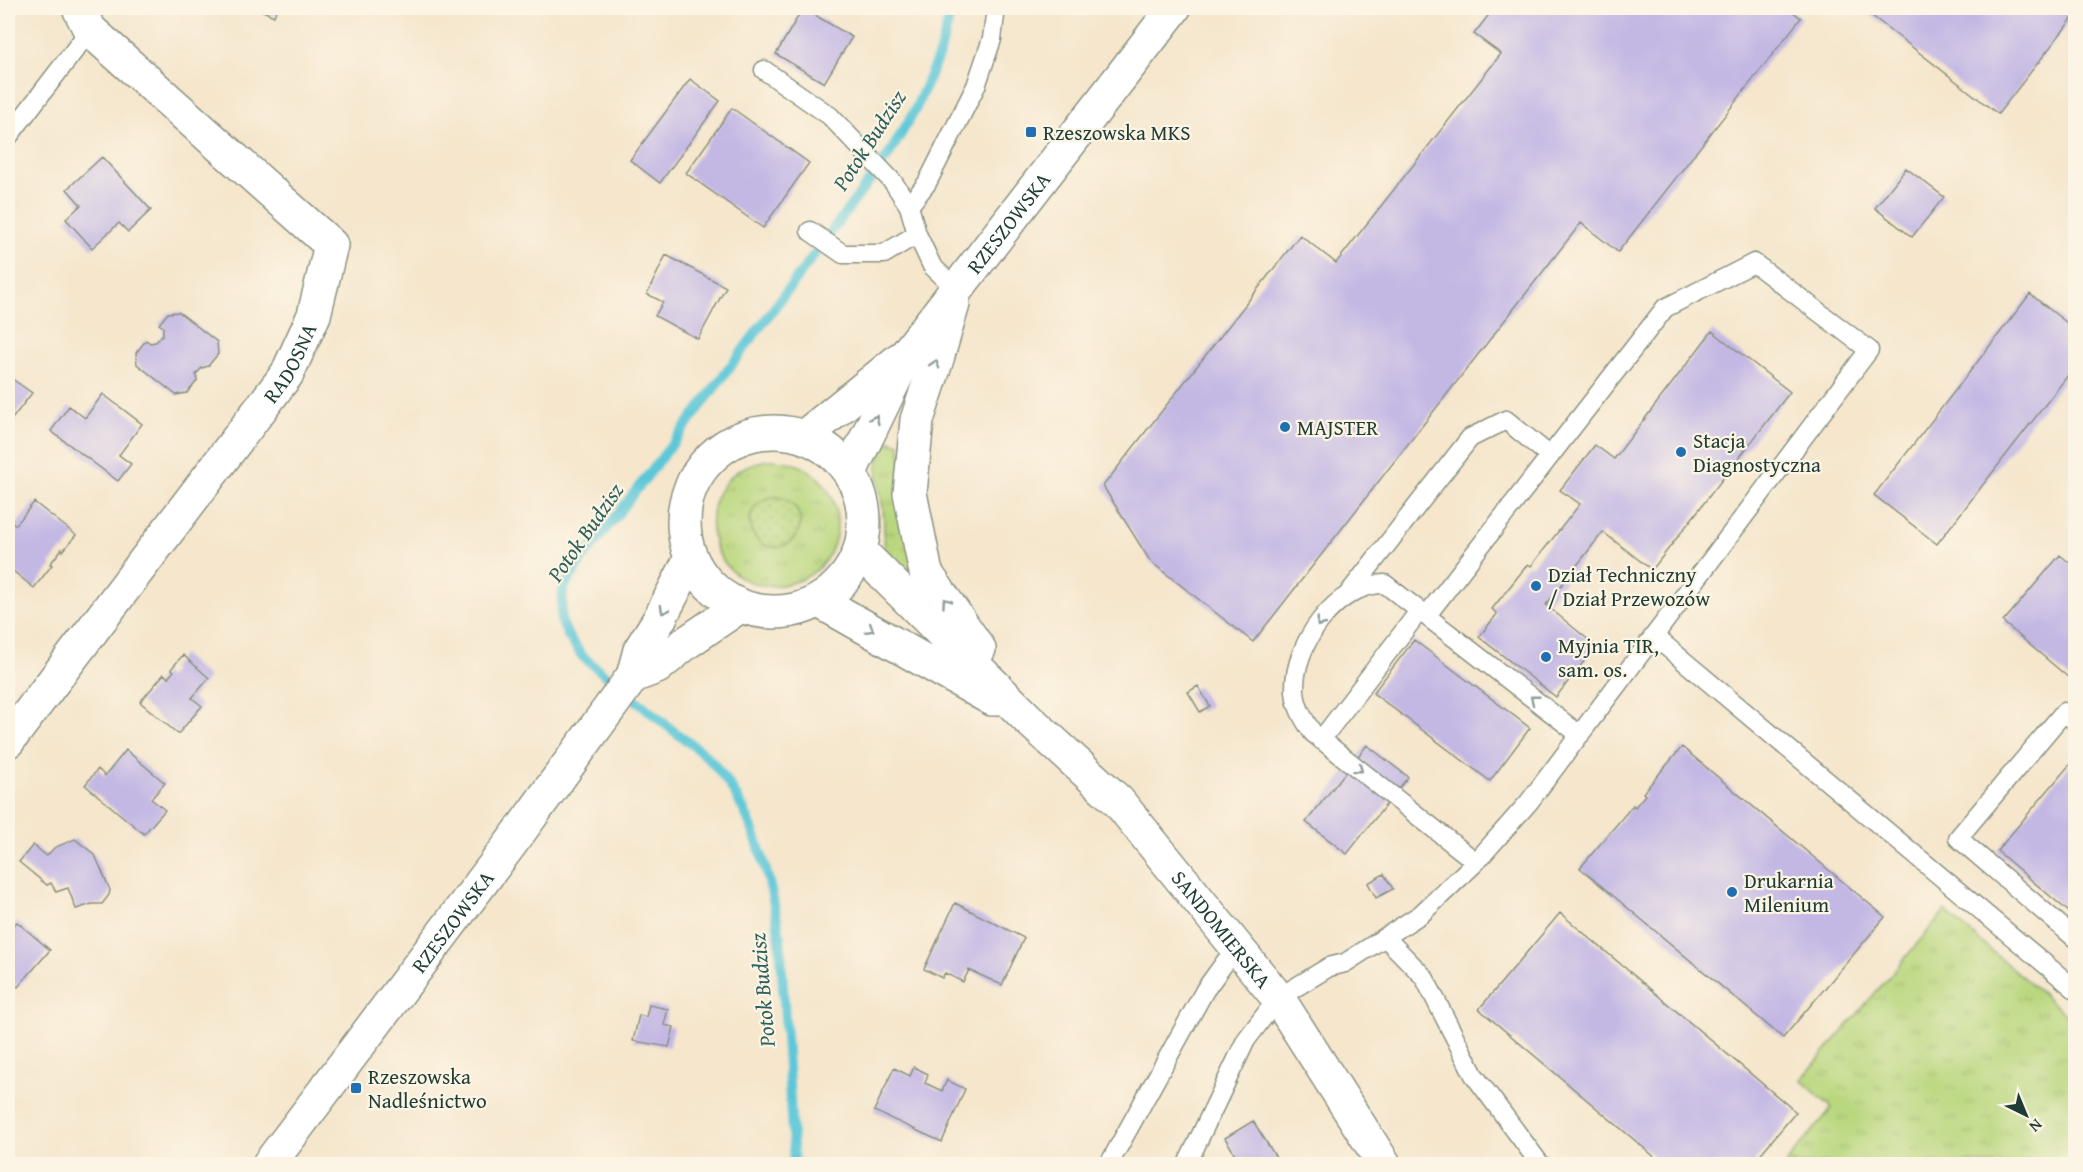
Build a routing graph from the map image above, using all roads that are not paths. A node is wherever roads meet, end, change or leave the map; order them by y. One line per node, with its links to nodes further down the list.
1 (996, 8): 6 (lane)
2 (1174, 8): 9 (street, RZESZOWSKA)
3 (84, 19): 5 (lane); 26 (street, RADOSNA)
4 (764, 69): 6 (lane)
5 (8, 137)
6 (909, 206): 8 (lane)
7 (810, 231): 8 (lane)
8 (917, 234): 9 (lane)
9 (957, 290): 10 (street, RZESZOWSKA); 22 (street, one-way to 9)
10 (908, 352): 11 (street, RZESZOWSKA); 13 (street, RZESZOWSKA, one-way to 10)
11 (805, 436): 13 (street); 15 (street)
12 (1550, 456): 16 (lane); 19 (lane); 20 (lane)
13 (850, 472): 14 (street)
14 (860, 551): 17 (street); 22 (street)
15 (691, 558): 18 (street); 21 (street, RZESZOWSKA, one-way to 21)
16 (1349, 593): 19 (lane); 25 (lane, one-way to 25)
17 (819, 601): 18 (street); 22 (street, one-way to 22)
18 (740, 606): 21 (street)
19 (1423, 613): 24 (lane, one-way to 19); 25 (lane)
20 (1654, 636): 24 (lane); 31 (lane)
21 (633, 676): 33 (street, RZESZOWSKA)
22 (1028, 719): 30 (street, SANDOMIERSKA)
23 (2076, 722): 29 (lane)
24 (1580, 735): 27 (lane)
25 (1321, 740): 27 (lane, one-way to 27)
26 (8, 741)
27 (1476, 862): 28 (lane)
28 (1385, 937): 32 (lane); 37 (lane)
29 (2076, 939)
30 (1236, 947): 32 (street, SANDOMIERSKA); 34 (lane)
31 (2076, 990)
32 (1278, 998): 35 (lane); 36 (street, SANDOMIERSKA)
33 (269, 1164)
34 (1109, 1164)
35 (1187, 1164)
36 (1384, 1164)
37 (1540, 1164)

